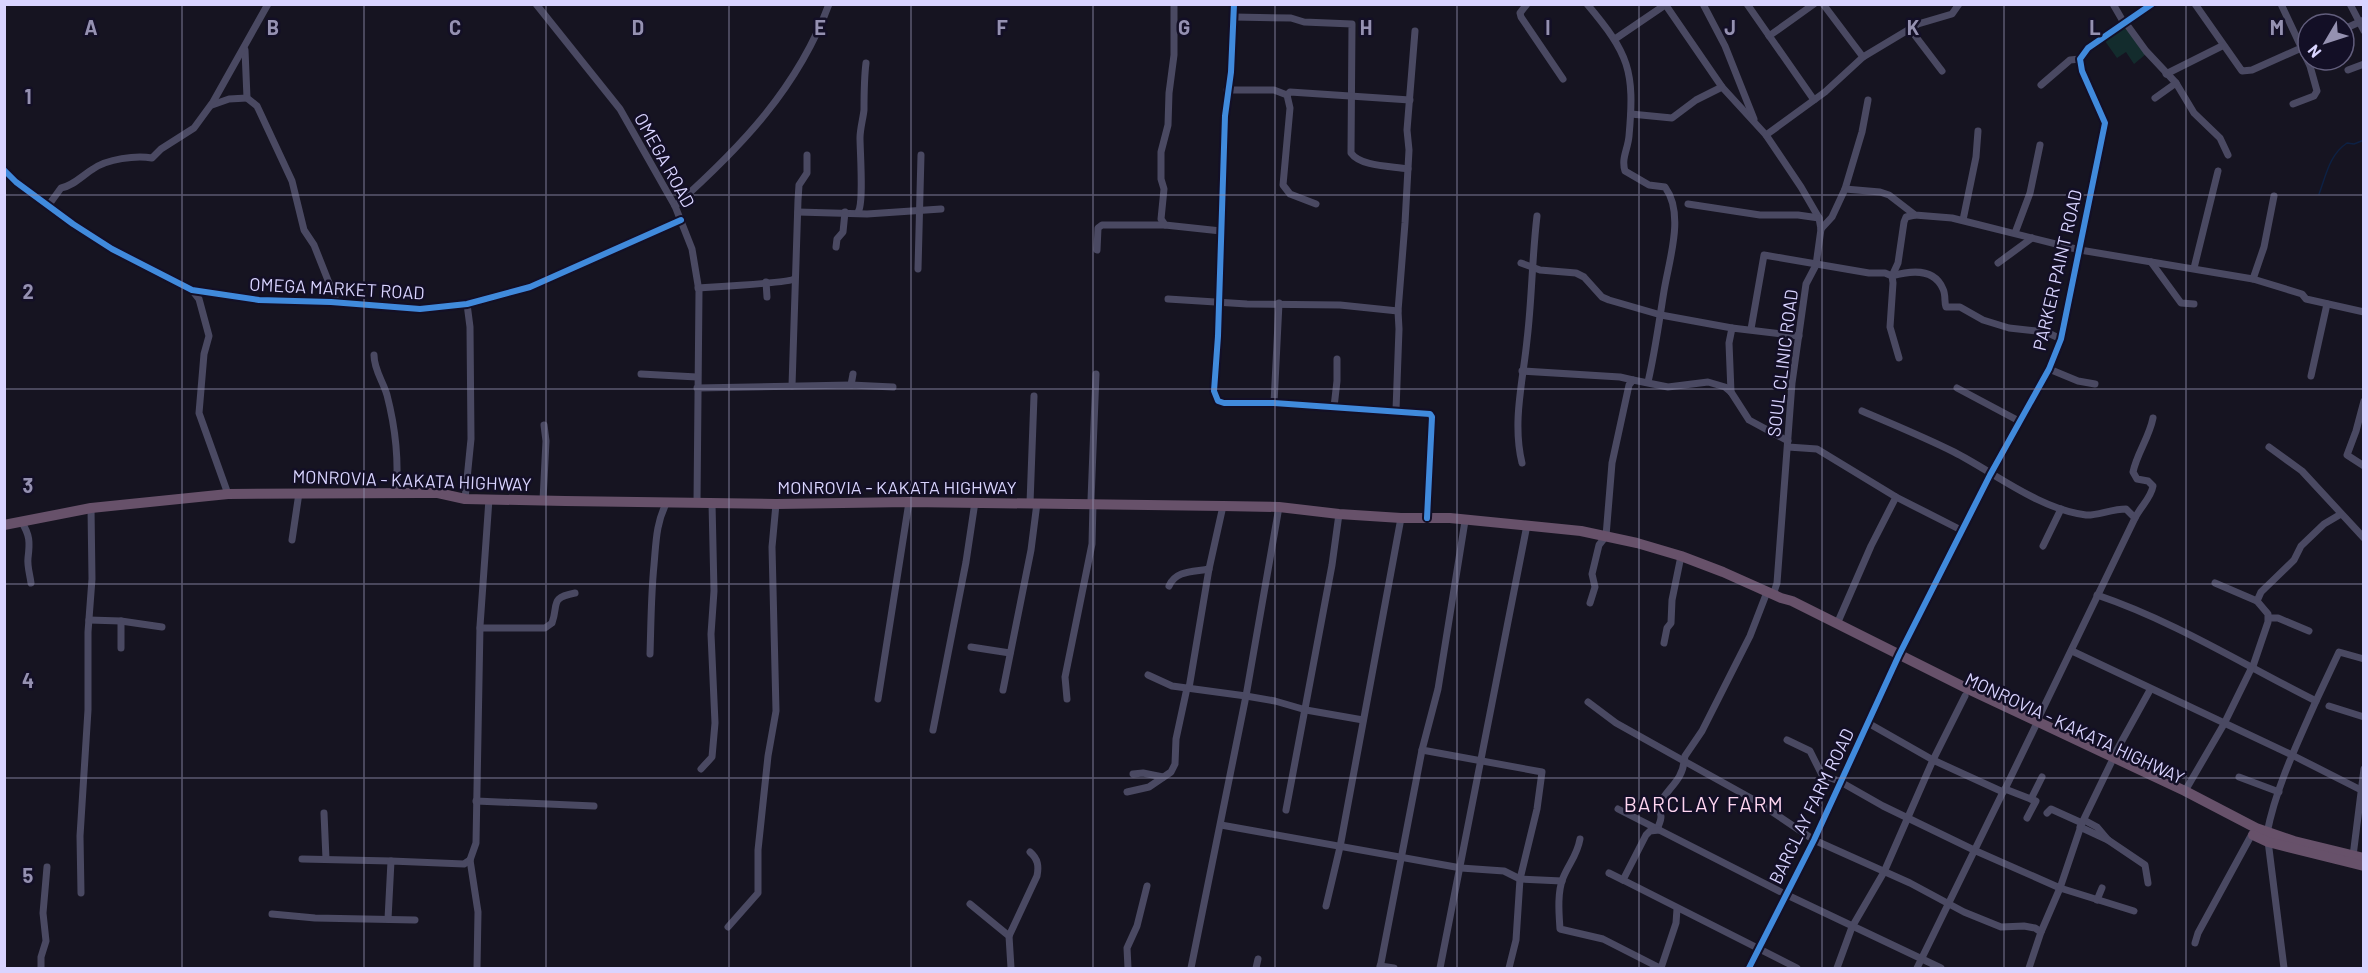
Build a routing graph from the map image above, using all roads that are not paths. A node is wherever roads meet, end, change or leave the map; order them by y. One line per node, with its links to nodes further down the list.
1 (268, 4): 29 (street)
2 (536, 4): 67 (street, OMEGA ROAD)
3 (829, 4): 67 (street)
4 (1174, 4): 78 (street)
5 (1234, 4): 19 (street)
6 (1527, 4): 37 (street)
7 (1587, 4): 27 (street)
8 (1703, 4): 52 (street)
9 (1747, 4): 26 (street)
10 (1814, 4): 26 (street)
11 (1823, 4): 31 (street)
12 (1959, 4): 22 (street)
13 (2113, 4): 21 (street)
14 (2152, 4): 21 (street)
15 (2194, 4): 28 (street)
16 (2281, 4): 23 (street)
17 (2350, 4): 20 (street)
18 (1665, 5): 27 (street); 40 (street, SOUL CLINIC ROAD)
19 (1234, 17): 41 (street); 43 (street)
20 (2361, 21): 25 (street)
21 (2125, 22): 32 (street); 36 (street)
22 (1910, 29): 31 (street); 34 (street)
23 (2296, 30)
24 (1415, 31): 46 (street)
25 (2364, 31)
26 (1769, 36): 47 (street)
27 (1615, 39): 51 (street)
28 (2222, 46): 30 (street); 36 (street)
29 (245, 47): 44 (street); 50 (street)
30 (2296, 50)
31 (1863, 57): 47 (street)
32 (2080, 59): 39 (street); 85 (street, PARKER PAINT ROAD)
33 (866, 63): 72 (street)
34 (1942, 71)
35 (2312, 72): 49 (street)
36 (2166, 74): 38 (street)
37 (1563, 79)
38 (2176, 83): 45 (street); 58 (street)
39 (2041, 85)
40 (1722, 87): 51 (street); 52 (street, SOUL CLINIC ROAD)
41 (1227, 90): 42 (street); 80 (street)
42 (1287, 94): 43 (street); 64 (street)
43 (1351, 95): 46 (street); 59 (street)
44 (247, 98): 50 (street); 102 (street)
45 (2155, 98)
46 (1410, 100): 59 (street)
47 (1814, 100): 54 (street)
48 (1868, 100): 62 (street)
49 (2293, 104)
50 (210, 106): 66 (street)
51 (1631, 114): 109 (street)
52 (1754, 121): 54 (street, SOUL CLINIC ROAD)
53 (1978, 131): 77 (street)
54 (1766, 135): 75 (street, SOUL CLINIC ROAD)
55 (2040, 145): 81 (street)
56 (807, 155): 70 (street)
57 (921, 155): 69 (street)
58 (2228, 155)
59 (1408, 169): 107 (street)
60 (4, 170): 66 (street, OMEGA MARKET ROAD)
61 (2218, 171): 91 (street)
62 (1845, 189): 73 (street); 79 (street)
63 (2274, 196): 95 (street)
64 (1316, 204)
65 (1688, 204): 75 (street)
66 (48, 206): 98 (street, OMEGA MARKET ROAD)
67 (675, 206): 76 (street, OMEGA ROAD)
68 (941, 209): 69 (street)
69 (920, 210): 72 (street); 92 (street)
70 (798, 212): 71 (street); 94 (street)
71 (845, 212): 72 (street); 83 (street)
72 (858, 212)
73 (1915, 215): 77 (street); 93 (street)
74 (1537, 216): 90 (street)
75 (1819, 218): 79 (street, SOUL CLINIC ROAD)
76 (681, 220): 97 (street, OMEGA ROAD); 103 (street, OMEGA MARKET ROAD)
77 (1963, 220): 81 (street)
78 (1165, 225): 80 (street); 84 (street)
79 (1821, 229): 89 (street, SOUL CLINIC ROAD)
80 (1221, 231): 101 (street)
81 (2015, 233): 82 (street)
82 (2032, 238): 85 (street); 88 (street)
83 (836, 247)
84 (1097, 250)
85 (2080, 250): 86 (street); 113 (street, PARKER PAINT ROAD)
86 (2151, 262): 91 (street); 105 (street)
87 (1521, 263): 90 (street)
88 (1998, 263)
89 (1816, 265): 93 (street); 111 (street); 112 (street, SOUL CLINIC ROAD)
90 (1534, 268): 109 (street); 118 (street)
91 (2194, 268): 95 (street)
92 (918, 269)
93 (1892, 276): 113 (street); 115 (street)
94 (794, 279): 96 (street); 127 (street)
95 (2253, 279): 106 (street)
96 (766, 282): 97 (street); 99 (street)
97 (698, 288): 123 (street, OMEGA ROAD)
98 (192, 290): 102 (street, OMEGA MARKET ROAD); 149 (street)
99 (767, 297)
100 (1167, 299): 101 (street)
101 (1219, 302): 104 (street); 135 (street)
102 (337, 303): 103 (street, OMEGA MARKET ROAD)
103 (467, 303): 151 (street)
104 (1279, 303): 107 (street); 135 (street)
105 (2194, 304)
106 (2327, 304): 108 (street); 122 (street)
107 (1398, 311): 137 (street)
108 (2364, 312)
109 (1661, 315): 110 (street); 125 (street)
110 (1732, 328): 111 (street); 132 (street)
111 (1751, 329): 112 (street)
112 (1799, 336): 142 (street, SOUL CLINIC ROAD)
113 (2061, 339): 117 (street, PARKER PAINT ROAD)
114 (374, 355): 148 (street)
115 (1899, 358)
116 (1337, 359): 136 (street)
117 (2049, 369): 126 (street); 140 (street, PARKER PAINT ROAD)
118 (1522, 371): 124 (street); 144 (street)
119 (641, 374): 123 (street)
120 (853, 374): 128 (street)
121 (1096, 374): 160 (street)
122 (2311, 376)
123 (697, 377): 130 (street, OMEGA ROAD)
124 (1633, 380): 125 (street); 176 (street)
125 (1647, 382): 132 (street)
126 (2095, 384)
127 (792, 386): 128 (street); 130 (street)
128 (851, 386): 129 (street)
129 (893, 387)
130 (697, 388): 155 (street, OMEGA ROAD)
131 (1957, 388): 140 (street)
132 (1731, 392): 142 (street)
133 (1034, 396): 159 (street)
134 (2364, 401): 145 (street)
135 (1274, 403): 136 (street)
136 (1334, 406): 137 (street)
137 (1396, 410): 169 (street)
138 (1862, 411): 146 (street)
139 (2153, 418): 170 (street)
140 (2019, 421): 146 (street, PARKER PAINT ROAD)
141 (544, 425): 153 (street)
142 (1788, 444): 150 (street); 186 (street, SOUL CLINIC ROAD)
143 (2269, 447): 167 (street)
144 (1522, 463)
145 (2364, 466)
146 (1990, 475): 165 (street); 175 (street, PARKER PAINT ROAD)
147 (299, 493): 148 (highway, MONROVIA - KAKATA HIGHWAY); 149 (highway, MONROVIA - KAKATA HIGHWAY); 178 (street)
148 (396, 493): 151 (highway, MONROVIA - KAKATA HIGHWAY)
149 (228, 494): 164 (highway, MONROVIA - KAKATA HIGHWAY)
150 (1896, 496): 175 (street); 193 (street)
151 (465, 499): 152 (highway, MONROVIA - KAKATA HIGHWAY)
152 (489, 499): 153 (highway, MONROVIA - KAKATA HIGHWAY); 195 (street)
153 (543, 500): 154 (highway, MONROVIA - KAKATA HIGHWAY)
154 (667, 502): 155 (highway, MONROVIA - KAKATA HIGHWAY); 202 (street)
155 (697, 502): 158 (highway, MONROVIA - KAKATA HIGHWAY)
156 (909, 502): 157 (highway, MONROVIA - KAKATA HIGHWAY); 161 (highway, MONROVIA - KAKATA HIGHWAY); 212 (street)
157 (975, 502): 159 (highway, MONROVIA - KAKATA HIGHWAY); 223 (street)
158 (712, 503): 161 (highway, MONROVIA - KAKATA HIGHWAY); 231 (street)
159 (1033, 503): 160 (highway, MONROVIA - KAKATA HIGHWAY); 201 (street)
160 (1093, 503): 162 (highway, MONROVIA - KAKATA HIGHWAY); 213 (street)
161 (776, 504): 292 (street)
162 (1223, 506): 163 (highway, MONROVIA - KAKATA HIGHWAY); 181 (street)
163 (1279, 507): 166 (highway, MONROVIA - KAKATA HIGHWAY); 210 (street)
164 (91, 508): 171 (highway, MONROVIA - KAKATA HIGHWAY); 191 (street)
165 (2061, 508): 170 (street); 179 (street)
166 (1339, 514): 168 (highway, MONROVIA - KAKATA HIGHWAY); 217 (street)
167 (2341, 514): 177 (street); 188 (street)
168 (1401, 518): 169 (highway, MONROVIA - KAKATA HIGHWAY); 219 (street)
169 (1427, 518): 172 (highway, MONROVIA - KAKATA HIGHWAY)
170 (2135, 518): 187 (street)
171 (21, 521): 173 (highway, MONROVIA - KAKATA HIGHWAY); 182 (street)
172 (1465, 521): 174 (highway, MONROVIA - KAKATA HIGHWAY); 225 (street)
173 (4, 525)
174 (1527, 525): 176 (highway, MONROVIA - KAKATA HIGHWAY); 230 (street)
175 (1963, 531): 203 (street, PARKER PAINT ROAD)
176 (1605, 536): 180 (highway, MONROVIA - KAKATA HIGHWAY); 189 (street)
177 (2364, 538)
178 (292, 540)
179 (2043, 546)
180 (1681, 556): 186 (highway, MONROVIA - KAKATA HIGHWAY); 197 (street)
181 (1209, 568): 184 (street); 207 (street)
182 (31, 583)
183 (2215, 584): 188 (street)
184 (1169, 586)
185 (575, 593): 195 (street)
186 (1774, 595): 193 (highway, MONROVIA - KAKATA HIGHWAY); 203 (highway, MONROVIA - KAKATA HIGHWAY); 229 (street, SOUL CLINIC ROAD)
187 (2097, 595): 200 (street); 205 (street)
188 (2257, 601): 190 (street)
189 (1590, 603)
190 (2269, 618): 196 (street); 205 (street)
191 (89, 620): 192 (street); 281 (street)
192 (121, 621): 194 (street); 199 (street)
193 (1837, 624): 203 (highway, MONROVIA - KAKATA HIGHWAY)
194 (162, 627)
195 (480, 628): 245 (street)
196 (2309, 631)
197 (1664, 643)
198 (971, 647): 201 (street)
199 (121, 648)
200 (2072, 651): 209 (street); 221 (street)
201 (1010, 653): 208 (street)
202 (650, 654)
203 (1898, 658): 211 (highway, MONROVIA - KAKATA HIGHWAY); 220 (street, BARCLAY FARM ROAD); 221 (highway, MONROVIA - KAKATA HIGHWAY)
204 (2364, 659): 214 (street)
205 (2252, 669): 214 (street); 222 (street)
206 (1148, 675): 207 (street)
207 (1188, 688): 210 (street); 234 (street)
208 (1004, 690)
209 (2150, 690): 222 (street); 228 (street)
210 (1246, 696): 217 (street); 254 (street)
211 (1965, 696): 221 (highway, MONROVIA - KAKATA HIGHWAY); 227 (street)
212 (878, 699)
213 (1067, 699)
214 (2316, 701): 226 (street)
215 (1588, 702): 229 (street)
216 (2329, 706): 218 (street)
217 (1306, 710): 219 (street); 248 (street)
218 (2364, 717)
219 (1363, 720): 260 (street)
220 (1868, 723): 227 (street); 238 (street, BARCLAY FARM ROAD)
221 (2036, 724): 228 (highway, MONROVIA - KAKATA HIGHWAY); 240 (street)
222 (2224, 724): 226 (street); 242 (street)
223 (933, 730)
224 (1787, 740): 238 (street)
225 (1422, 750): 230 (street); 263 (street)
226 (2292, 755): 239 (street); 243 (street)
227 (1934, 760): 240 (street); 251 (street)
228 (2112, 760): 242 (highway, MONROVIA - KAKATA HIGHWAY); 253 (street); 256 (highway, MONROVIA - KAKATA HIGHWAY)
229 (1684, 761): 255 (street, SOUL CLINIC ROAD); 259 (street)
230 (1482, 762): 271 (street); 274 (street)
231 (701, 769)
232 (2364, 769): 237 (street)
233 (1133, 774): 234 (street)
234 (1163, 777): 241 (street)
235 (2042, 777): 244 (street)
236 (2239, 777): 243 (street)
237 (2363, 778): 239 (street)
238 (1839, 781): 251 (street); 259 (street, BARCLAY FARM ROAD)
239 (2361, 790): 264 (street)
240 (2004, 791): 244 (street); 261 (street)
241 (1127, 792)
242 (2185, 792): 257 (highway, MONROVIA - KAKATA HIGHWAY)
243 (2279, 792): 257 (street)
244 (2031, 799): 252 (street)
245 (476, 801): 246 (street); 267 (street)
246 (594, 806)
247 (1618, 809): 255 (street)
248 (1286, 810)
249 (324, 813): 266 (street)
250 (2047, 813): 253 (street)
251 (1909, 818): 261 (street); 272 (street)
252 (2027, 818)
253 (2082, 823): 277 (street); 279 (street)
254 (1221, 825): 260 (street); 305 (street)
255 (1658, 829): 275 (street); 282 (street)
256 (2252, 834): 257 (highway, MONROVIA - KAKATA HIGHWAY); 296 (street)
257 (2267, 837): 264 (highway, MONROVIA - KAKATA HIGHWAY); 269 (highway, MONROVIA - KAKATA HIGHWAY); 317 (street)
258 (1580, 839): 276 (street)
259 (1814, 840): 272 (street); 282 (street, BARCLAY FARM ROAD)
260 (1340, 847): 263 (street); 286 (street)
261 (1976, 851): 279 (street); 284 (street)
262 (1030, 852): 295 (street)
263 (1400, 857): 271 (street); 300 (street)
264 (2358, 857)
265 (302, 859): 266 (street)
266 (326, 859): 268 (street)
267 (470, 860): 268 (street); 302 (street)
268 (391, 861): 290 (street)
269 (2364, 866)
270 (47, 867): 301 (street)
271 (1461, 868): 274 (street); 308 (street)
272 (1884, 872): 284 (street); 293 (street)
273 (1609, 873): 275 (street)
274 (1520, 879): 276 (street); 309 (street)
275 (1623, 880): 287 (street)
276 (1562, 881): 310 (street)
277 (2148, 883)
278 (1147, 886): 304 (street)
279 (2060, 888): 283 (street); 294 (street)
280 (2102, 888): 283 (street)
281 (81, 893)
282 (1785, 894): 293 (street); 297 (street, BARCLAY FARM ROAD)
283 (2097, 900): 288 (street)
284 (1949, 903): 294 (street); 299 (street)
285 (970, 904): 295 (street)
286 (1326, 906)
287 (1677, 909): 297 (street); 310 (street)
288 (2134, 911)
289 (272, 914): 290 (street)
290 (388, 919): 291 (street)
291 (415, 920)
292 (729, 927)
293 (1852, 927): 299 (street); 313 (street)
294 (2041, 932): 316 (street)
295 (1009, 936): 303 (street)
296 (2195, 943)
297 (1759, 949): 311 (street, BARCLAY FARM ROAD); 312 (street)
298 (1258, 959): 306 (street)
299 (1921, 960): 314 (street); 315 (street)
300 (1380, 967): 307 (street)
301 (41, 969)
302 (477, 969)
303 (1011, 969)
304 (1128, 969)
305 (1191, 969)
306 (1256, 969)
307 (1394, 969)
308 (1440, 969)
309 (1509, 969)
310 (1660, 969)
311 (1749, 969)
312 (1797, 969)
313 (1837, 969)
314 (1917, 969)
315 (1941, 969)
316 (2029, 969)
317 (2284, 969)

